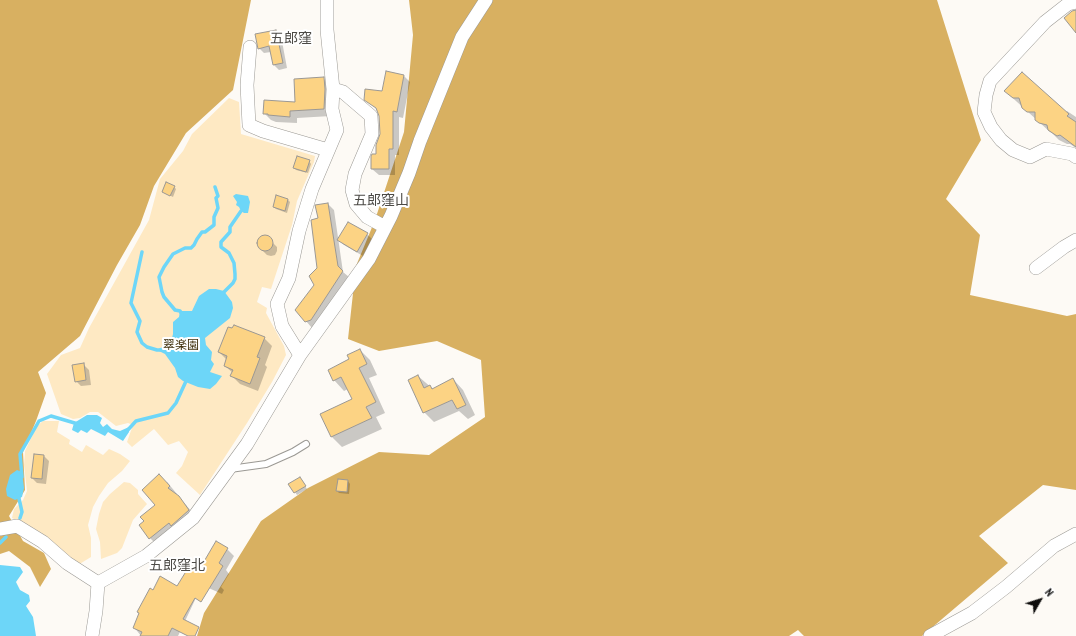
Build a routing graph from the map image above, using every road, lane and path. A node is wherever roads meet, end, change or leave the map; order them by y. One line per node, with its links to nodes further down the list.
1 (327, 0): 5 (street)
2 (486, 0): 8 (street)
3 (1076, 2): 7 (street)
4 (250, 47): 6 (street)
5 (333, 89): 6 (street); 8 (street)
6 (328, 150): 11 (street)
7 (1076, 158)
8 (385, 227): 11 (street)
9 (1076, 240): 10 (street)
10 (1036, 268)
11 (300, 355): 13 (street)
12 (306, 444): 13 (lane)
13 (228, 469): 16 (street)
14 (0, 529): 16 (street)
15 (1076, 534): 18 (street)
16 (98, 583): 17 (street)
17 (92, 636)
18 (930, 636)

